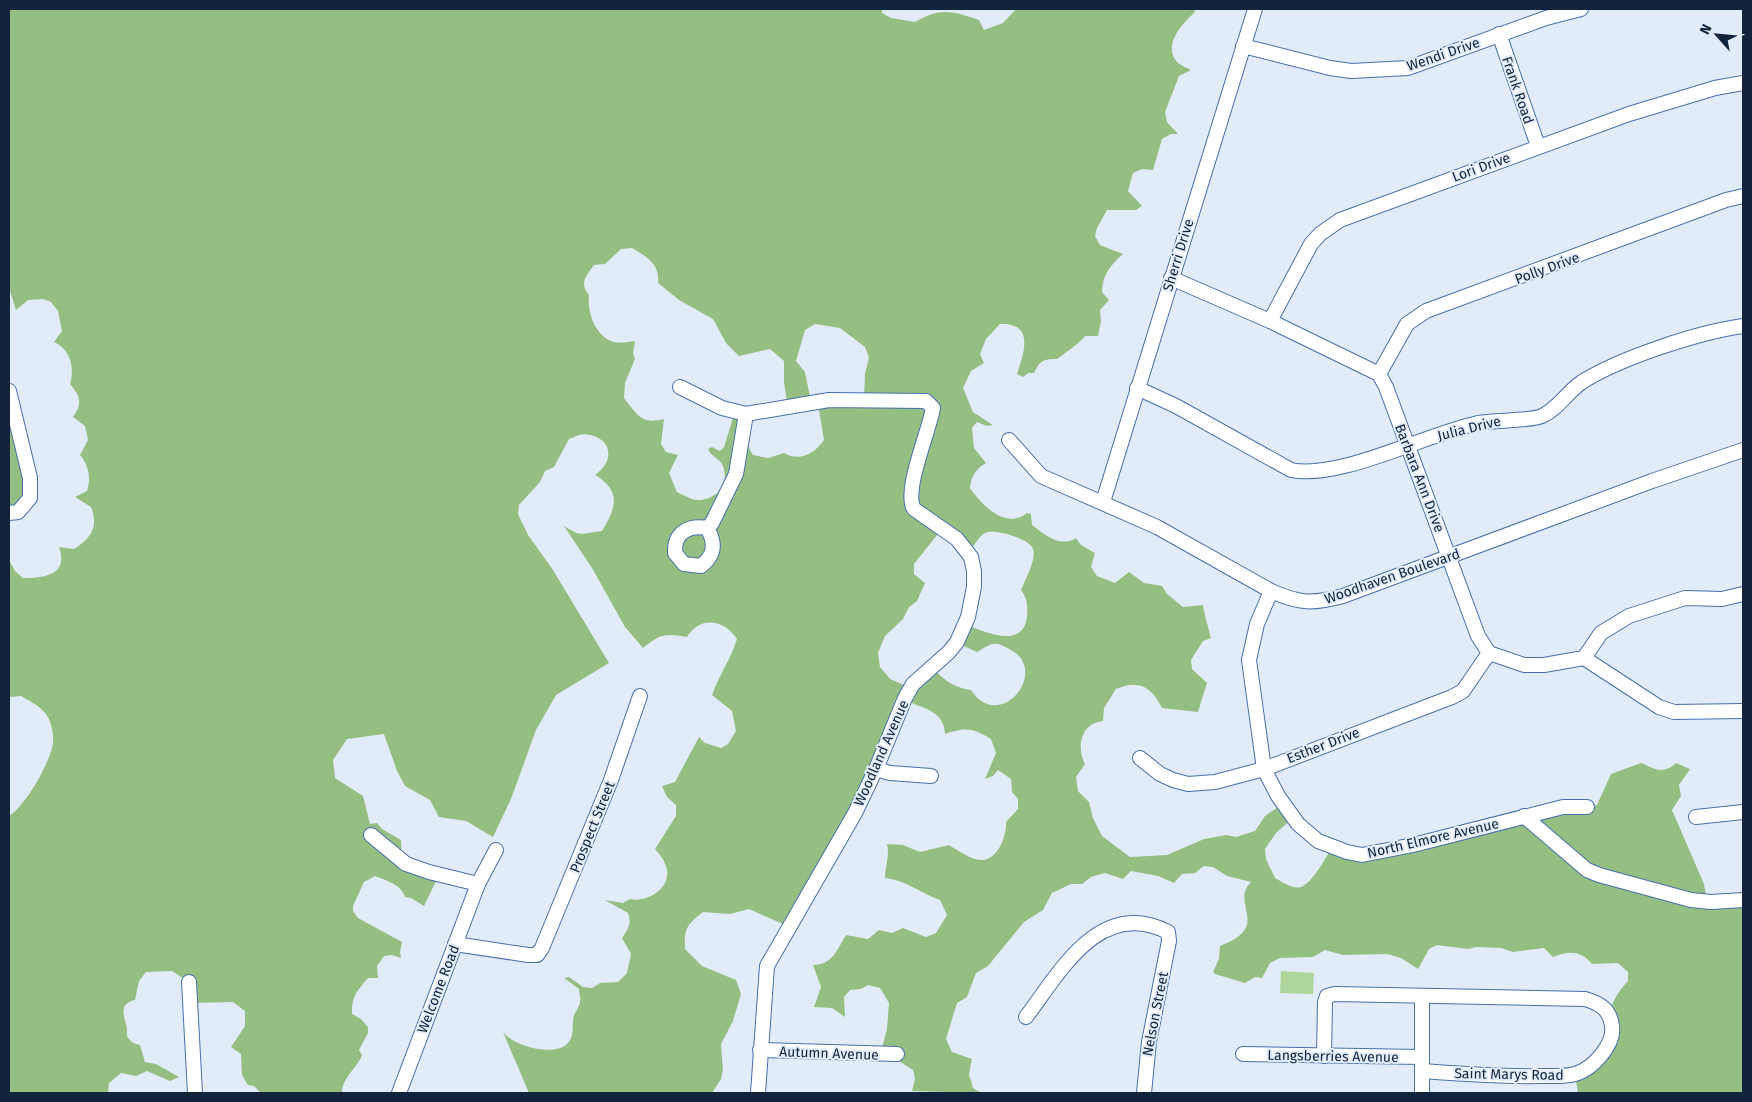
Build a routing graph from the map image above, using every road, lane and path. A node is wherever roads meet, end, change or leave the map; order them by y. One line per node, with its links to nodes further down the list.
1 (1255, 9): 4 (street, Sherri Drive)
2 (1581, 9): 3 (street, Wendi Drive)
3 (1499, 34): 4 (street, Wendi Drive); 6 (street, Frank Road)
4 (1244, 46): 8 (street, Sherri Drive)
5 (1743, 83): 6 (street, Lori Drive)
6 (1538, 146): 9 (street, Lori Drive)
7 (1743, 196): 11 (street, Polly Drive)
8 (1171, 278): 9 (street); 13 (street, Sherri Drive)
9 (1270, 321): 11 (street)
10 (1743, 326): 17 (street, Julia Drive)
11 (1379, 374): 17 (street, Barbara Ann Drive)
12 (680, 387): 15 (street, Woodland Avenue)
13 (1137, 388): 17 (street, Julia Drive); 19 (street, Sherri Drive)
14 (9, 391): 20 (street)
15 (746, 414): 21 (street); 31 (street, Woodland Avenue)
16 (1009, 440): 19 (street, Woodhaven Boulevard)
17 (1408, 445): 22 (street, Barbara Ann Drive)
18 (1743, 450): 22 (street, Woodhaven Boulevard)
19 (1103, 502): 23 (street, Woodhaven Boulevard)
20 (9, 513)
21 (707, 528)
22 (1450, 557): 23 (street, Woodhaven Boulevard); 25 (street, Barbara Ann Drive)
23 (1271, 591): 30 (street, North Elmore Avenue)
24 (1743, 594): 26 (street)
25 (1490, 653): 26 (street); 30 (street, Esther Drive)
26 (1584, 658): 28 (street)
27 (640, 696): 41 (street, Prospect Street)
28 (1743, 711)
29 (1140, 758): 30 (street, Esther Drive)
30 (1264, 768): 35 (street, North Elmore Avenue)
31 (876, 769): 32 (street); 45 (street, Woodland Avenue)
32 (931, 776)
33 (1587, 806): 35 (street, North Elmore Avenue)
34 (1743, 812): 36 (street)
35 (1524, 816): 40 (street)
36 (1696, 817)
37 (371, 835): 39 (street)
38 (496, 850): 39 (street, Welcome Road)
39 (478, 884): 41 (street, Welcome Road)
40 (1743, 900)
41 (455, 944): 52 (street, Welcome Road)
42 (189, 982): 51 (street)
43 (1422, 996): 48 (street); 49 (street); 50 (street, Saint Marys Road)
44 (1026, 1017): 54 (street, Nelson Street)
45 (760, 1050): 46 (street, Autumn Avenue); 53 (street, Woodland Avenue)
46 (897, 1054)
47 (1243, 1054): 48 (street, Langsberries Avenue)
48 (1324, 1056): 49 (street, Langsberries Avenue)
49 (1422, 1057): 50 (street)
50 (1423, 1072): 55 (street)
51 (195, 1093)
52 (399, 1093)
53 (758, 1093)
54 (1144, 1093)
55 (1422, 1093)

